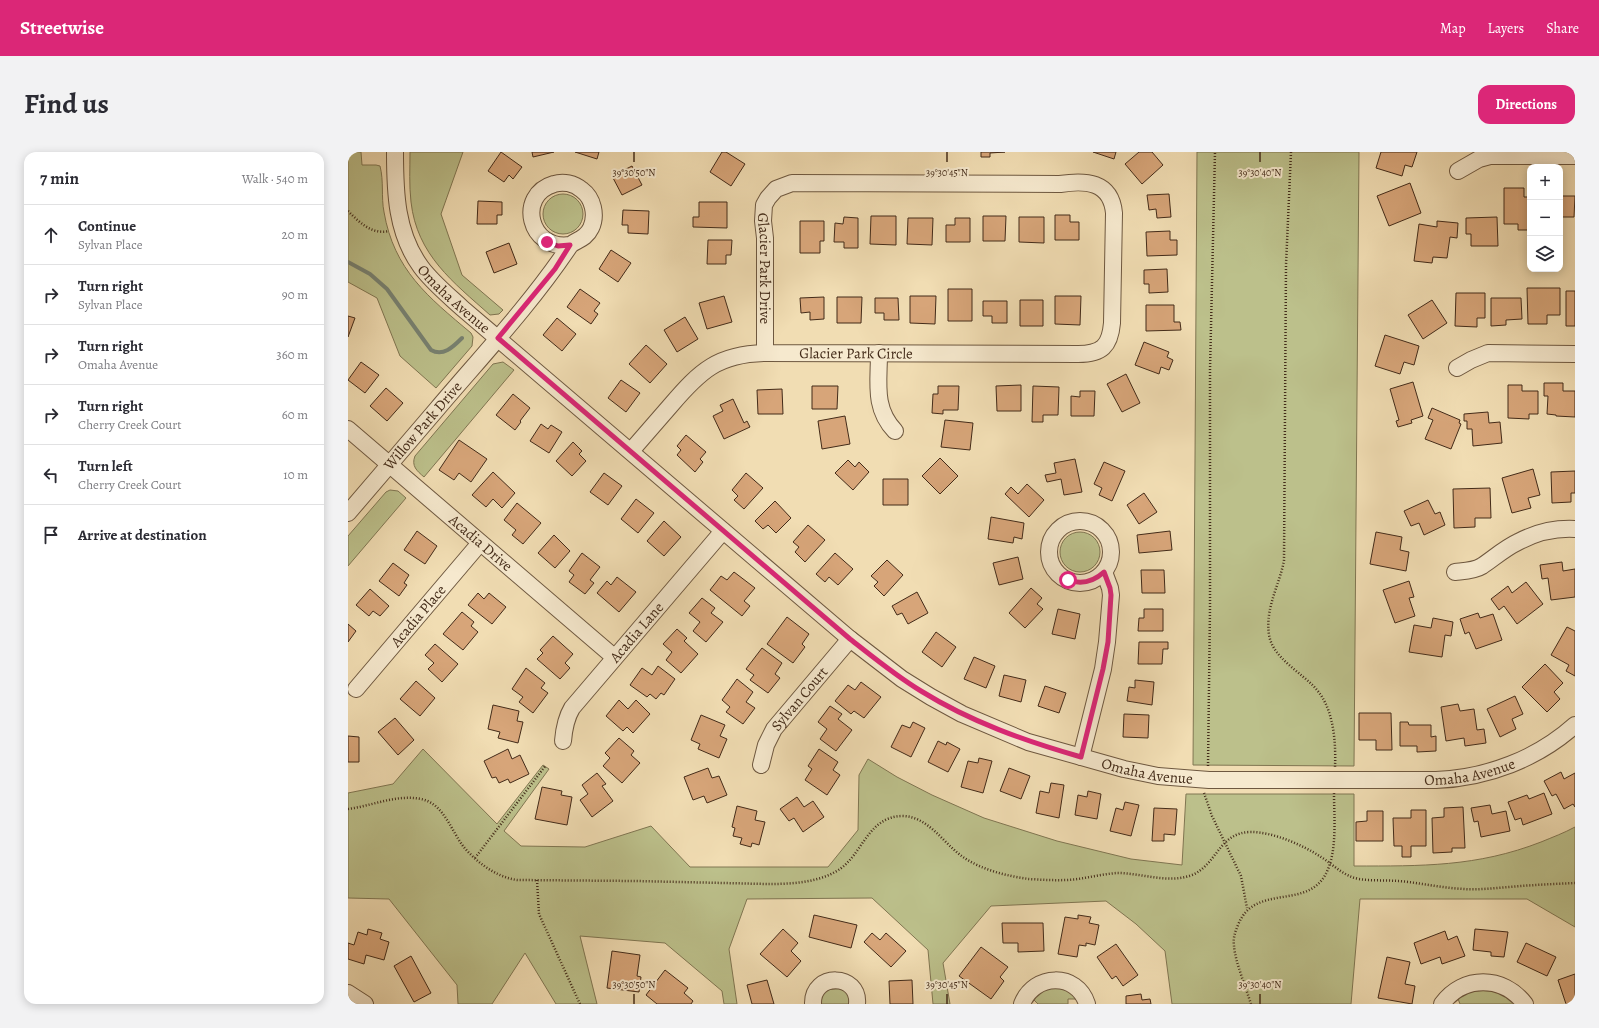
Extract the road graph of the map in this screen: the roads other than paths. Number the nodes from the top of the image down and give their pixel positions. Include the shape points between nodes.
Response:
1 (395, 152) edge
2 (1575, 156) edge
3 (1458, 171) dead end
4 (776, 189) joint
5 (570, 245) dead end
6 (498, 338) junction
7 (765, 353) junction
8 (879, 353) junction
9 (1575, 354) edge
10 (1457, 368) dead end
11 (348, 429) edge
12 (895, 431) dead end
13 (631, 451) junction
14 (389, 465) junction
15 (348, 513) edge
16 (1575, 528) edge
17 (723, 531) junction
18 (480, 543) junction
19 (1104, 572) dead end
20 (1455, 572) dead end
21 (850, 639) junction
22 (614, 658) junction
23 (356, 689) dead end
24 (1575, 725) edge
25 (563, 741) dead end
26 (1081, 757) junction
27 (761, 765) dead end
28 (348, 993) edge
29 (365, 1004) edge
30 (813, 1004) edge
31 (857, 1004) edge
32 (1022, 1004) edge
33 (1087, 1004) edge
34 (1442, 1004) edge
35 (1525, 1004) edge

1 - 6 street, Omaha Avenue via 397,206 403,230 415,258 439,286
2 - 3 street via 1490,156 1479,158
4 - 7 street, Glacier Park Drive via 768,198 763,212
4 - 8 street, Glacier Park Circle via 792,183 1060,184 1077,181 1091,182 1109,196 1113,207 1111,333 1110,341 1104,347 1086,354
5 - 6 street, Willow Park Drive via 555,269
6 - 13 street, Omaha Avenue
6 - 14 street, Willow Park Drive
7 - 8 street, Glacier Park Circle
7 - 13 street, Glacier Park Circle via 742,354 702,373 691,382
8 - 12 street via 879,404 884,418
9 - 10 street via 1488,353
11 - 14 street, Acadia Drive
13 - 17 street, Omaha Avenue
14 - 15 street, Willow Park Drive
14 - 18 street, Acadia Drive
16 - 20 street via 1555,530 1528,538 1502,551 1481,566
17 - 21 street, Omaha Avenue
17 - 22 street, Acadia Lane
18 - 22 street, Acadia Drive
18 - 23 street, Acadia Place
19 - 26 street via 1111,595 1108,642
21 - 26 street, Omaha Avenue via 902,679 952,708 1018,738
21 - 27 street, Sylvan Court via 774,729 766,745
22 - 25 street, Acadia Lane via 572,708 566,720
24 - 26 street, Omaha Avenue via 1553,743 1518,762 1494,771 1456,779 1206,786
28 - 29 street
30 - 31 street via 814,995 821,985 836,980 851,986 857,996
32 - 33 street via 1032,989 1055,980 1078,988
34 - 35 street via 1460,987 1484,982 1496,983 1507,988

